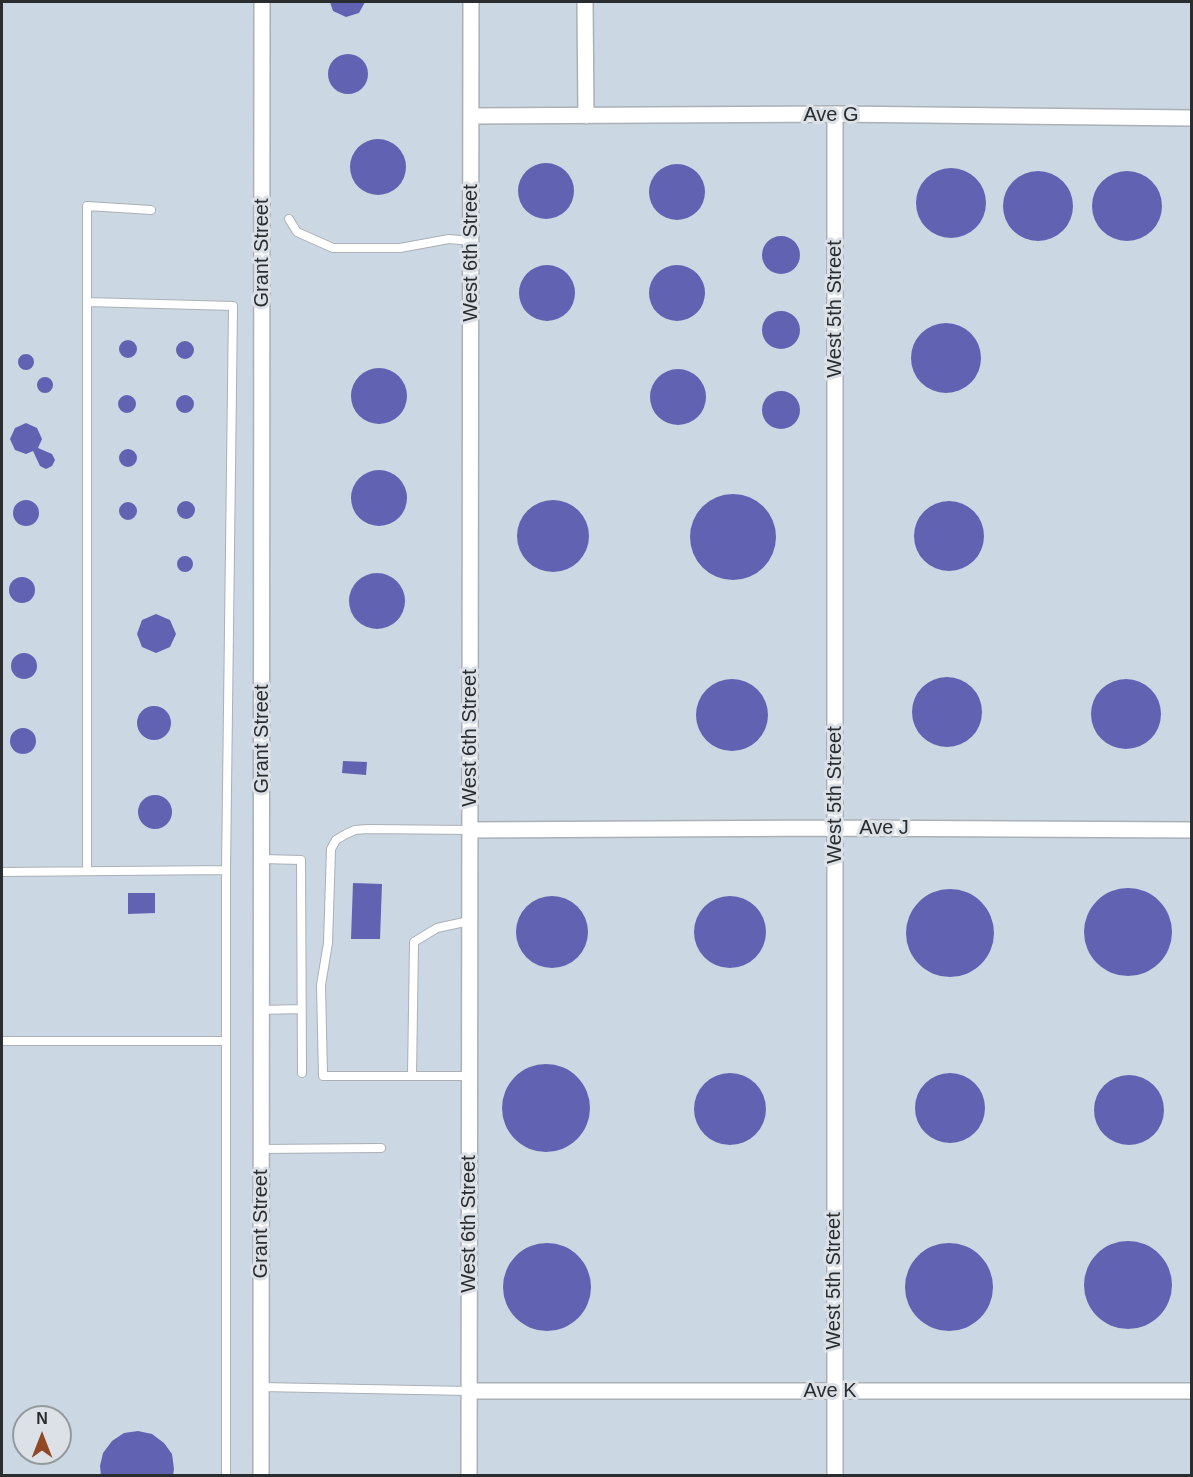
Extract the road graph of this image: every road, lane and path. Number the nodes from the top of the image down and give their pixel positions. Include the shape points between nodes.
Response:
1 (262, 2) edge
2 (471, 2) edge
3 (585, 2) edge
4 (835, 114) junction
5 (471, 116) junction
6 (586, 116) junction
7 (1191, 118) edge
8 (151, 210) dead end
9 (290, 219) dead end
10 (471, 241) junction
11 (87, 302) junction
12 (835, 828) junction
13 (470, 830) junction
14 (1191, 830) edge
15 (262, 859) junction
16 (226, 870) junction
17 (87, 871) junction
18 (2, 872) edge
19 (470, 921) junction
20 (301, 1009) junction
21 (262, 1010) junction
22 (2, 1041) edge
23 (226, 1041) junction
24 (302, 1073) dead end
25 (412, 1076) junction
26 (470, 1076) junction
27 (381, 1148) dead end
28 (261, 1149) junction
29 (261, 1387) junction
30 (470, 1391) junction
31 (834, 1391) junction
32 (1191, 1391) edge
33 (226, 1476) edge
34 (261, 1476) edge
35 (469, 1476) edge
36 (835, 1476) edge

1 - 15 street, Grant Street
2 - 5 street, West 6th Street
3 - 6 street
4 - 6 street, Ave G
4 - 7 street, Ave G
4 - 12 street, West 5th Street
5 - 6 street, Ave G
5 - 10 street, West 6th Street
8 - 11 lane via 87,206
9 - 10 lane via 297,232 333,248 400,248 449,239
10 - 13 street, West 6th Street
11 - 16 lane via 233,306
11 - 17 lane
12 - 13 street, Ave J
12 - 14 street, Ave J
12 - 31 street, West 5th Street
13 - 19 street, West 6th Street
13 - 25 lane via 355,830 336,840 331,849 328,943 321,985 324,1076
15 - 20 lane via 301,860
15 - 21 street, Grant Street
16 - 17 lane
16 - 23 lane
17 - 18 lane
19 - 25 lane via 437,928 414,942
19 - 26 street, West 6th Street
20 - 21 lane
20 - 24 lane
21 - 28 street, Grant Street
22 - 23 lane
23 - 33 lane
25 - 26 lane
26 - 30 street, West 6th Street
27 - 28 lane
28 - 29 street, Grant Street
29 - 30 lane
29 - 34 street, Grant Street
30 - 31 street, Ave K
30 - 35 street, West 6th Street
31 - 32 street, Ave K
31 - 36 street, West 5th Street

